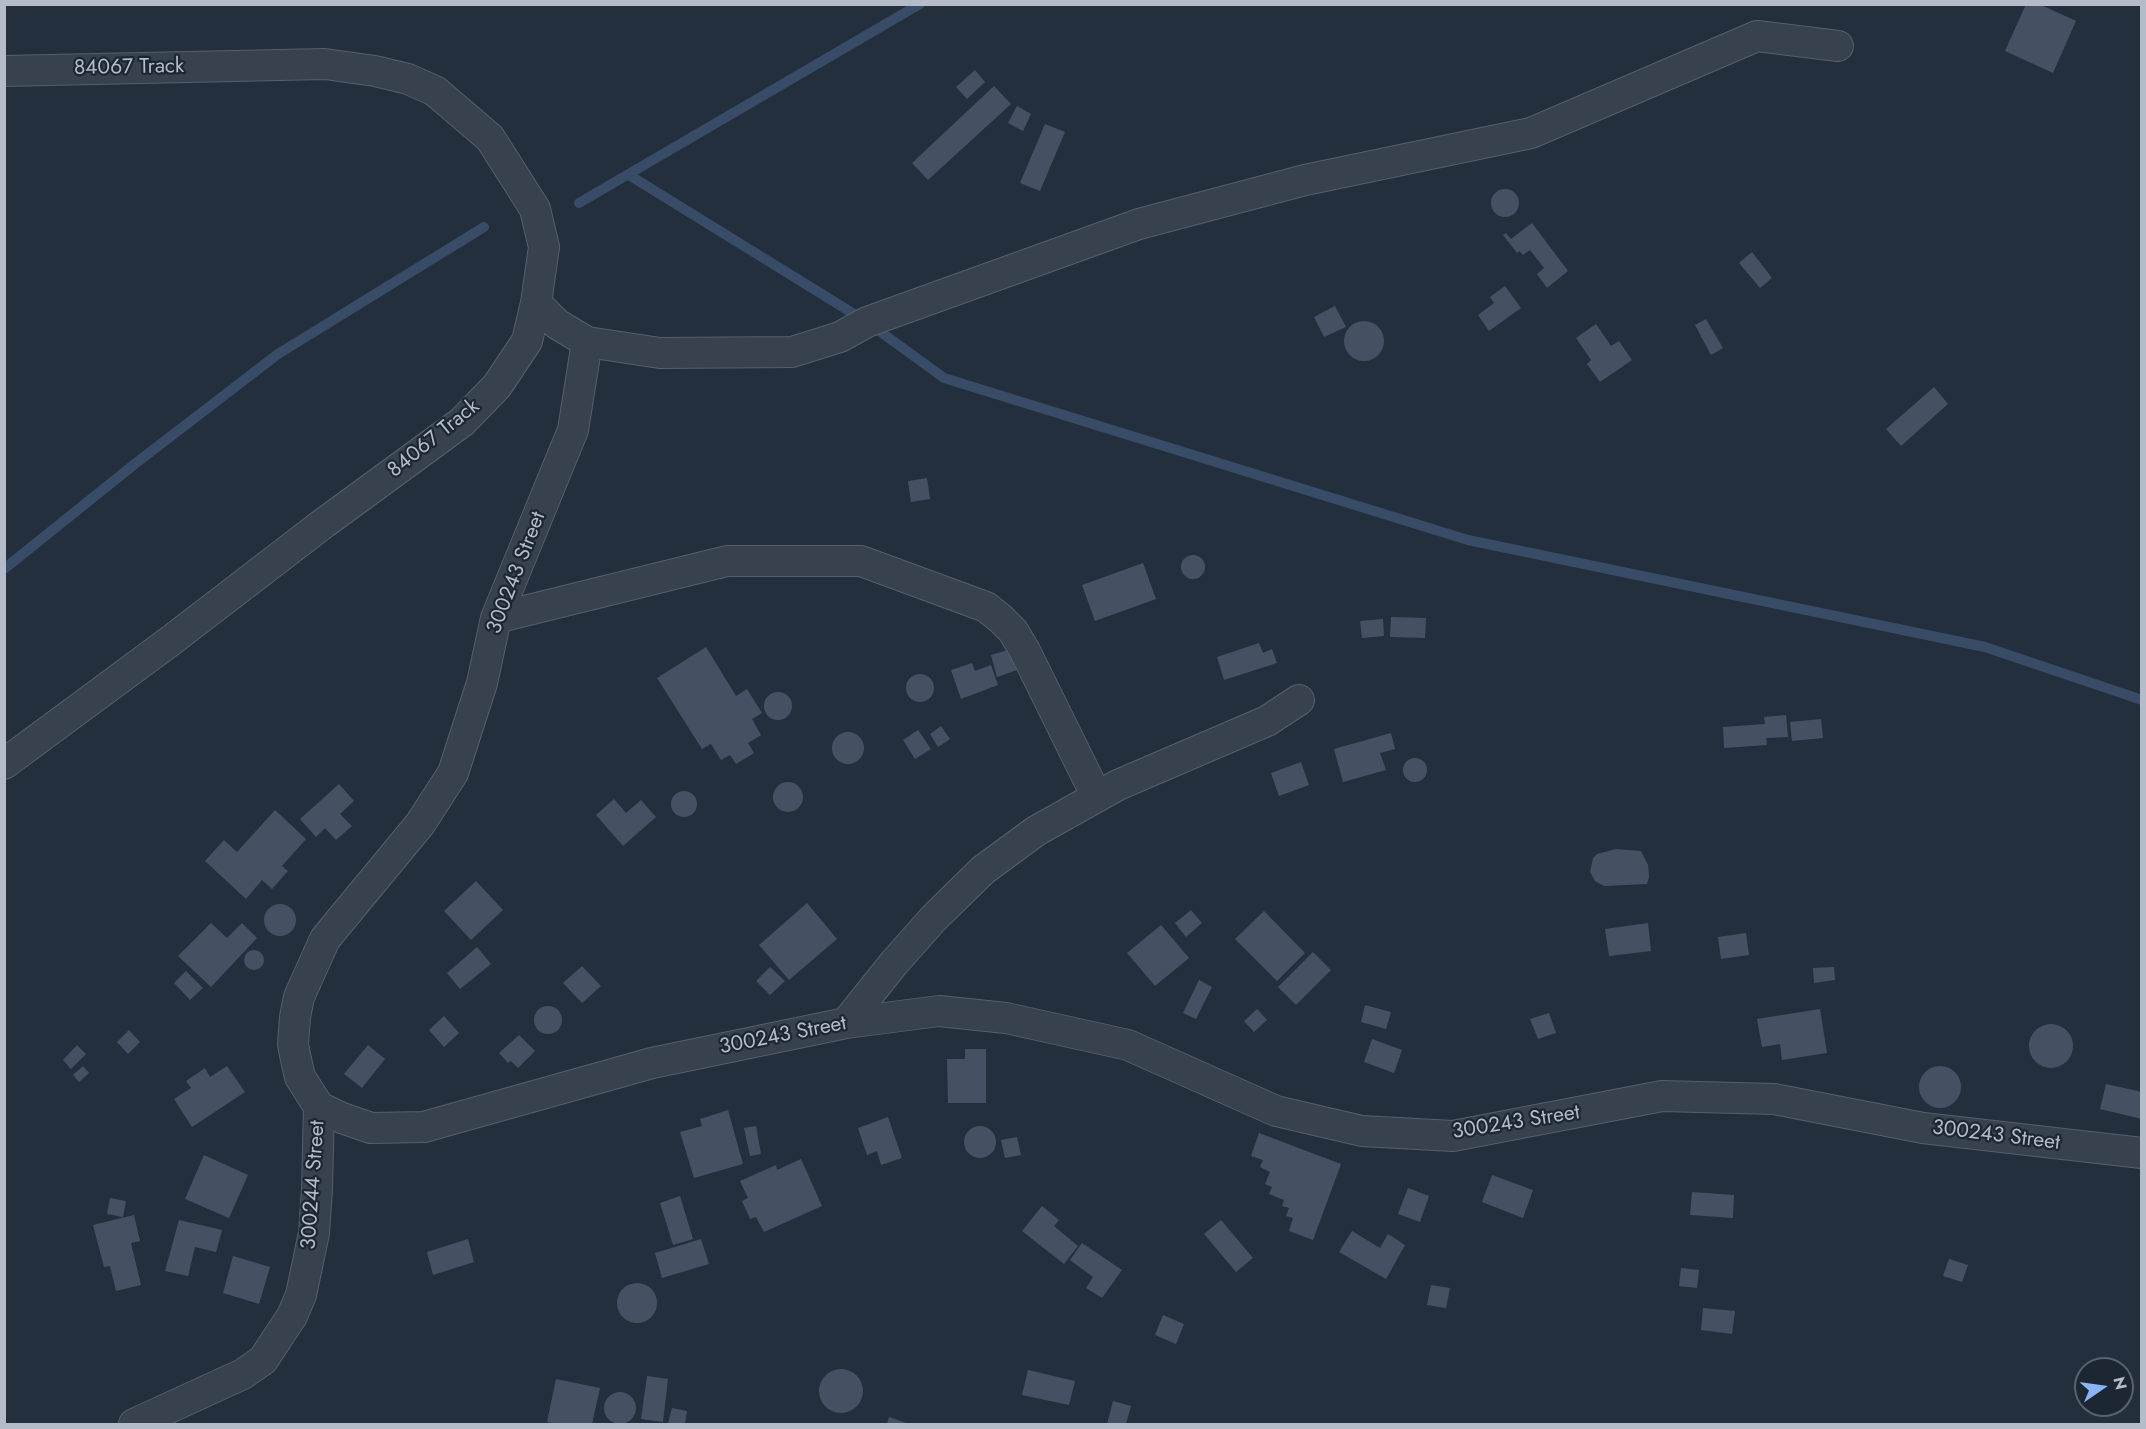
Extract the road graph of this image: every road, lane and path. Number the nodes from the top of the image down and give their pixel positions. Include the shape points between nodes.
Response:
1 (1838, 45) dead end
2 (4, 70) edge
3 (536, 303) junction
4 (587, 342) junction
5 (496, 618) junction
6 (1299, 700) dead end
7 (4, 764) edge
8 (1097, 797) junction
9 (846, 1023) junction
10 (319, 1107) junction
11 (2142, 1154) edge
12 (134, 1425) edge

1 - 4 street via 1757,36 1531,134 1305,180 1139,224 792,352 660,353
2 - 3 street, 84067 Track via 325,64 408,79 435,91 490,138 535,209 544,247
3 - 4 street via 556,324
3 - 7 street, 84067 Track via 527,341 497,386 462,422
4 - 5 street, 300243 Street via 573,430
5 - 8 street via 727,561 861,561 986,607 1001,619 1025,651
5 - 10 street, 300243 Street via 482,683 453,774 420,824 325,939 299,997 293,1044 300,1077
6 - 8 street via 1267,721
8 - 9 street via 1036,831 983,870 894,963
9 - 10 street, 300243 Street via 652,1063 424,1127 371,1128
9 - 11 street, 300243 Street via 939,1011 1005,1018 1128,1044 1276,1111 1362,1131 1453,1136 1662,1096 1774,1099 1923,1128
10 - 12 street, 300244 Street via 314,1233 300,1295 291,1316 263,1360 243,1374

